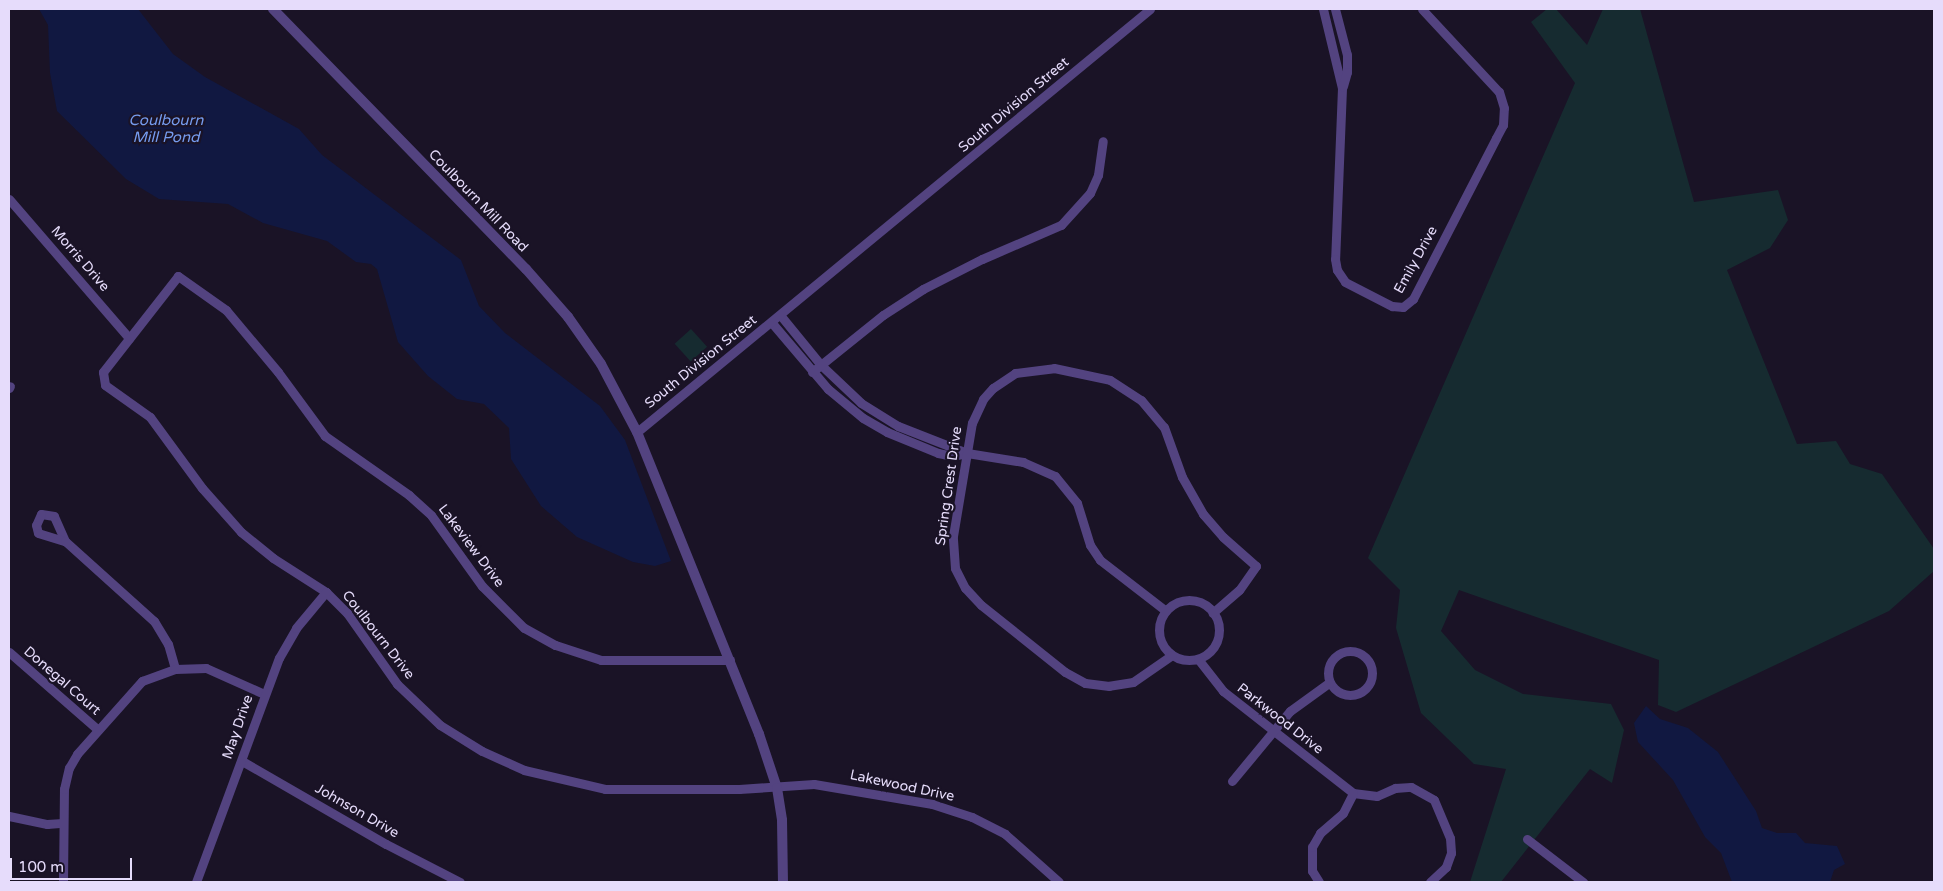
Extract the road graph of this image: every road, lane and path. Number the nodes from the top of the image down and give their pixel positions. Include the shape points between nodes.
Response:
1 (273, 9) edge
2 (1150, 9) edge
3 (1323, 9) edge
4 (1335, 9) edge
5 (1422, 9) edge
6 (1342, 88) junction
7 (1104, 141) dead end
8 (9, 199) edge
9 (178, 276) joint
10 (781, 316) junction
11 (772, 323) junction
12 (129, 338) junction
13 (821, 365) junction
14 (812, 372) junction
15 (637, 432) junction
16 (967, 453) junction
17 (65, 541) dead end
18 (326, 592) junction
19 (1166, 611) junction
20 (1214, 613) junction
21 (9, 652) edge
22 (1172, 655) junction
23 (1198, 659) junction
24 (730, 660) junction
25 (175, 669) junction
26 (1330, 682) junction
27 (264, 694) junction
28 (98, 730) junction
29 (1272, 730) junction
30 (242, 761) junction
31 (1232, 781) dead end
32 (777, 788) junction
33 (1353, 793) junction
34 (9, 815) edge
35 (63, 823) junction
36 (1527, 839) dead end
37 (63, 882) edge
38 (196, 882) edge
39 (460, 882) edge
40 (783, 882) edge
41 (1059, 882) edge
42 (1319, 882) edge
43 (1430, 882) edge
44 (1583, 882) edge

1 - 15 street, Coulbourn Mill Road via 514,257 568,317 601,364
2 - 10 street, South Division Street
3 - 6 street, Emily Drive
4 - 6 street, Emily Drive via 1347,55 1347,72
5 - 6 street, Emily Drive via 1499,92 1504,108 1496,138 1413,299 1403,307 1392,306 1345,282 1337,270
7 - 13 street via 1098,176 1090,194 1061,225 923,289
8 - 12 street, Morris Drive
9 - 12 street, Coulbourn Drive
9 - 24 street, Lakeview Drive via 226,310 278,372 325,436 431,514 482,586 524,628 555,645 601,660
10 - 11 street, South Division Street
10 - 13 street
11 - 14 street
11 - 15 street, South Division Street
12 - 18 street, Coulbourn Drive via 103,372 104,385 150,418 166,435 202,488 241,532 272,558
13 - 14 street
13 - 16 street via 851,394 883,418
14 - 16 street via 852,410 887,432 938,453 952,456
15 - 24 street
16 - 19 street via 1023,462 1055,476 1076,503 1090,545 1100,560
16 - 20 street, Spring Crest Drive via 972,423 983,399 1015,373 1048,368 1110,380 1141,400 1157,417 1170,439 1182,477 1203,514 1256,566 1239,590
16 - 22 street, Spring Crest Drive via 953,536 953,558 960,580 981,605 1065,672 1085,683 1109,686 1134,682
17 - 25 street via 154,622 168,644
18 - 27 street, May Drive via 296,628 278,658
18 - 32 street, Coulbourn Drive via 347,613 397,684 440,725 507,764 561,781 605,789
19 - 20 street via 1173,605 1191,600
19 - 22 street via 1161,619 1160,639
20 - 23 street via 1218,623 1217,640 1206,655
21 - 28 street, Donegal Court
22 - 23 street via 1180,659
23 - 29 street, Parkwood Drive via 1213,682
24 - 32 street
25 - 27 street via 206,668
25 - 28 street via 142,681
26 - 26 street via 1328,668 1342,652 1363,654 1372,666 1368,687 1355,695 1340,693
26 - 29 street via 1298,704
27 - 30 street, May Drive
28 - 35 street via 69,768 64,789
29 - 31 street
29 - 33 street, Parkwood Drive
30 - 38 street, May Drive
30 - 39 street, Johnson Drive via 386,844
32 - 40 street via 782,820
32 - 41 street, Lakewood Drive via 833,785 954,811 1005,834
33 - 42 street via 1343,814 1320,833 1312,848 1312,871
33 - 43 street via 1377,796 1395,788 1411,787 1434,800 1450,838 1451,853 1442,873
34 - 35 street via 47,824
35 - 37 street
36 - 44 street

